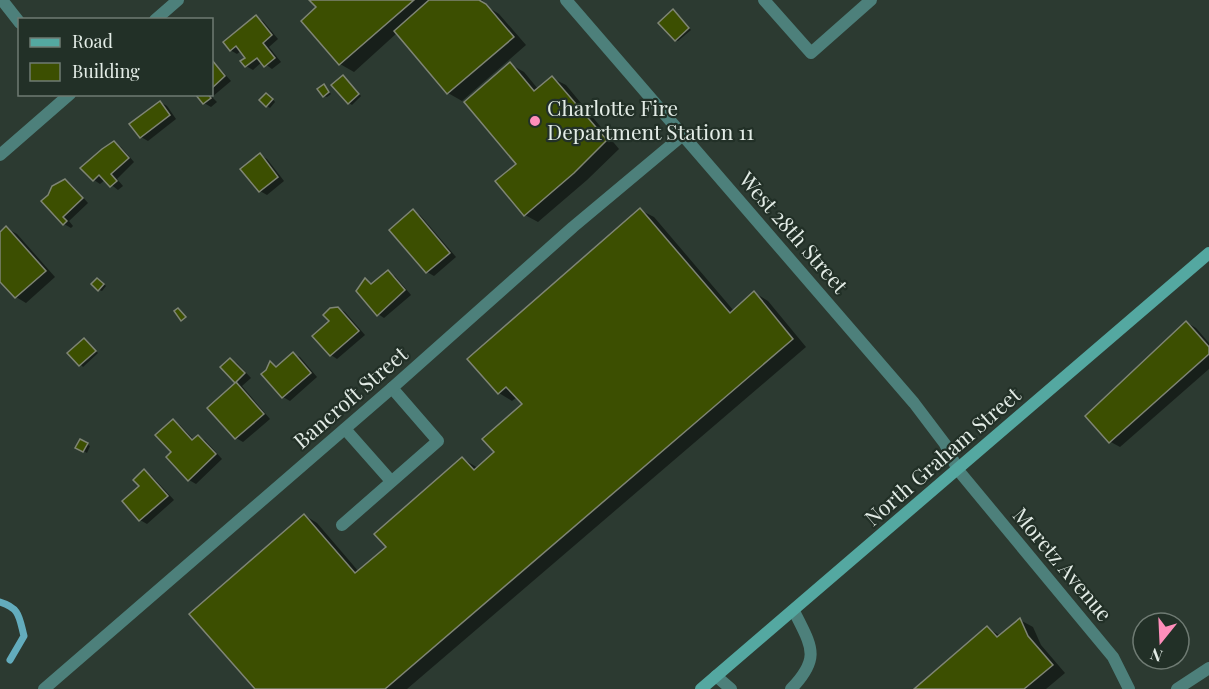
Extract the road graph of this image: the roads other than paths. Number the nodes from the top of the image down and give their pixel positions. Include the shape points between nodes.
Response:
1 (2, 0) edge
2 (178, 0) edge
3 (566, 0) edge
4 (764, 0) edge
5 (871, 0) edge
6 (157, 18) edge
7 (18, 20) edge
8 (68, 96) edge
9 (683, 135) junction
10 (0, 154) edge
11 (1209, 253) edge
12 (392, 388) junction
13 (345, 429) junction
14 (958, 470) junction
15 (391, 481) junction
16 (342, 525) dead end
17 (794, 611) junction
18 (1209, 668) edge
19 (716, 676) junction
20 (44, 689) edge
21 (701, 689) edge
22 (731, 689) edge
23 (791, 689) edge
24 (1129, 689) edge
25 (1179, 689) edge

1 - 7 street
2 - 6 street
3 - 9 street, West 28th Street
4 - 5 street via 811,53
8 - 10 street
9 - 12 street, Bancroft Street
9 - 14 street, West 28th Street via 914,403 945,444
11 - 14 main road, North Graham Street
12 - 13 street, Bancroft Street
12 - 15 street via 438,441
13 - 15 street
13 - 20 street, Bancroft Street
14 - 17 main road, North Graham Street
14 - 24 street, Moretz Avenue via 1113,657
15 - 16 street
17 - 19 main road, North Graham Street
17 - 23 street via 811,647 810,665
18 - 25 street
19 - 21 main road, North Graham Street
19 - 22 street

